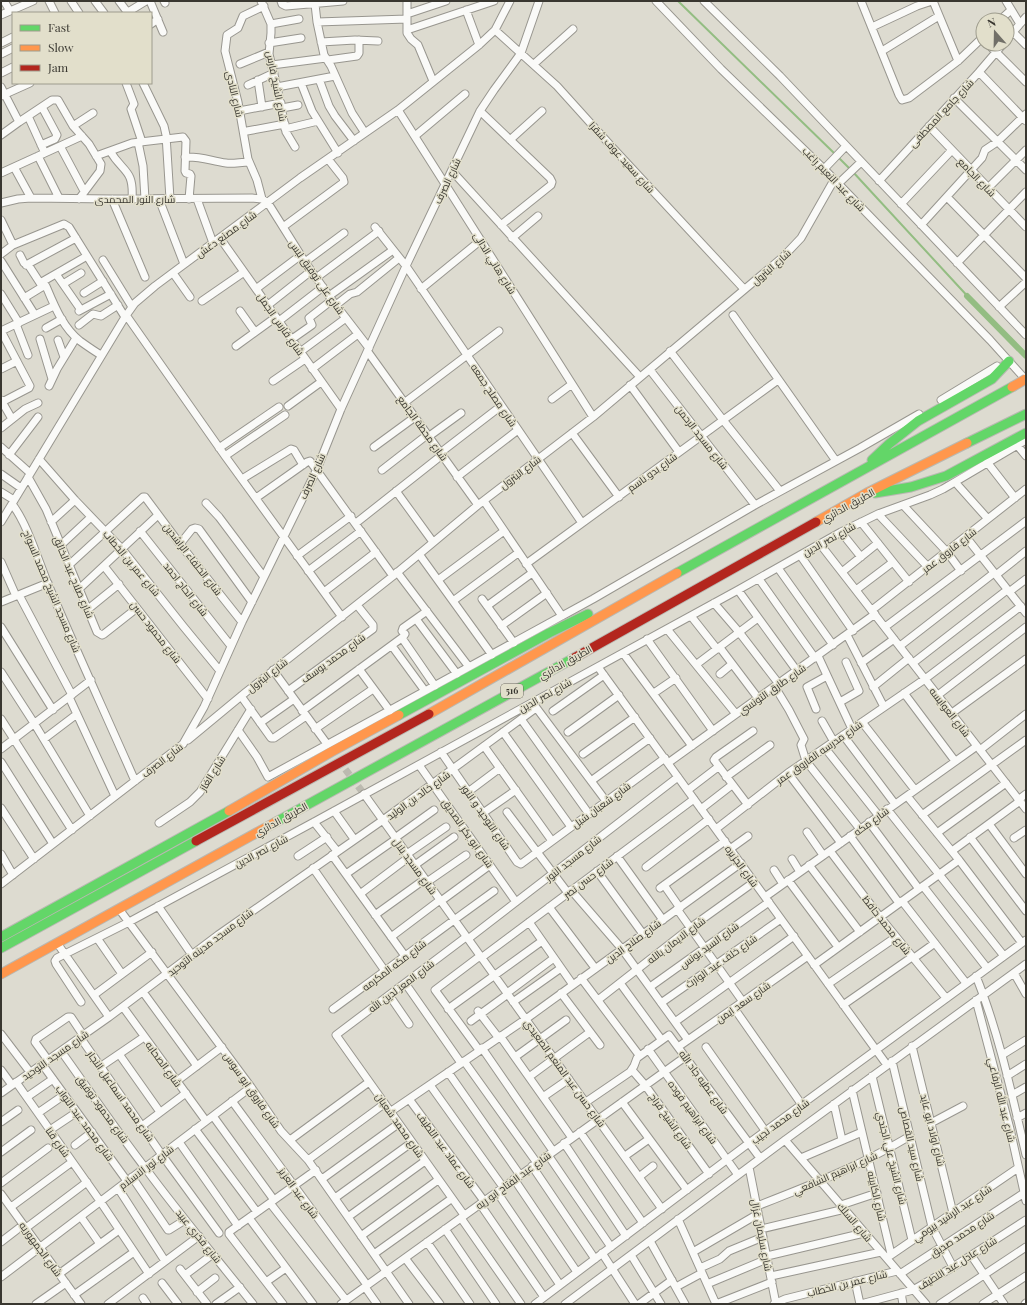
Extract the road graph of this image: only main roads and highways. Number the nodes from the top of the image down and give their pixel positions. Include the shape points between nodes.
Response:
1 (1008, 360) road end
2 (1026, 380) edge
3 (1026, 414) edge
4 (1026, 433) edge
5 (863, 471) junction
6 (867, 493) junction
7 (682, 570) junction
8 (1, 937) edge
9 (1, 948) edge
10 (1, 974) edge

1 - 5 highway via 992,379 903,432
2 - 5 highway, 516, bridge
3 - 6 highway, الطريق الدائري / 516
4 - 6 highway via 946,476 907,488
5 - 7 highway, 516
6 - 10 highway, الطريق الدائري / 516
7 - 8 highway, 516 via 549,633
7 - 9 highway, 516 via 448,703

